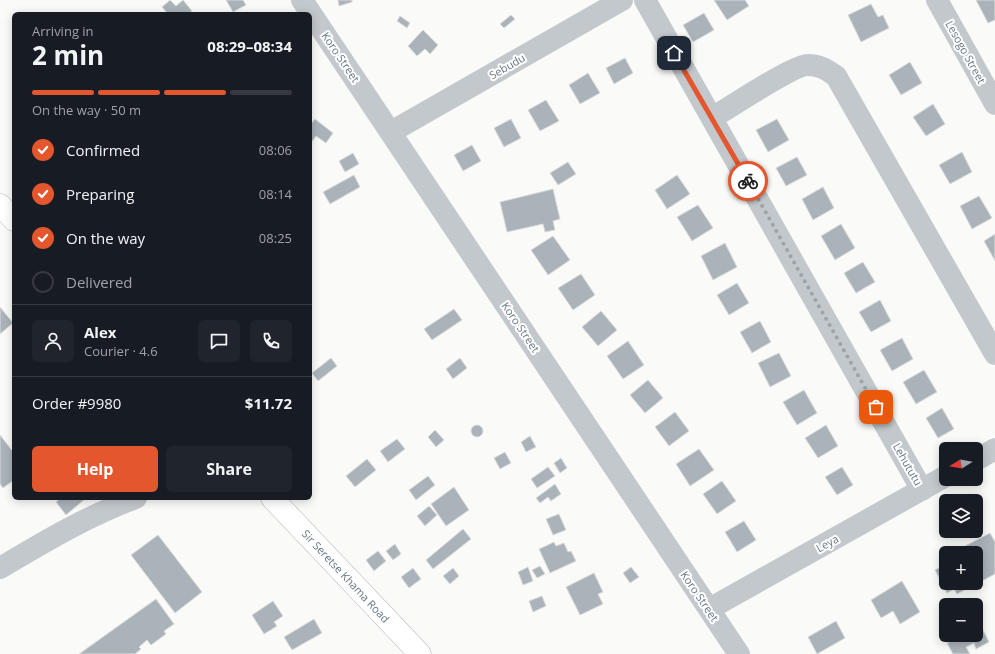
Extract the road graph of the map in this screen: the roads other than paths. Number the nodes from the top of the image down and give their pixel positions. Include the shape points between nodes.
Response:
1 (302, 0) edge
2 (622, 0) edge
3 (645, 0) edge
4 (937, 0) edge
5 (310, 12) edge
6 (312, 15) edge
7 (995, 104) edge
8 (712, 118) junction
9 (391, 132) junction
10 (0, 205) edge
11 (12, 218) edge
12 (995, 354) edge
13 (995, 449) edge
14 (983, 456) edge
15 (939, 480) edge
16 (922, 490) junction
17 (131, 500) edge
18 (274, 500) edge
19 (0, 568) edge
20 (709, 609) junction
21 (420, 654) edge
22 (739, 654) edge

1 - 5 street, Koro Street
2 - 9 street, Sebudu
3 - 8 street, Lehututu
4 - 7 street, Lesogo Street
6 - 9 street, Koro Street
8 - 12 street via 790,72 807,65 822,66 836,76
8 - 16 street, Lehututu
9 - 20 street, Koro Street
10 - 11 main road
13 - 14 street
15 - 16 street, Leya
16 - 20 street, Leya
17 - 19 street via 73,525
18 - 21 main road, Sir Seretse Khama Road
20 - 22 street, Koro Street

